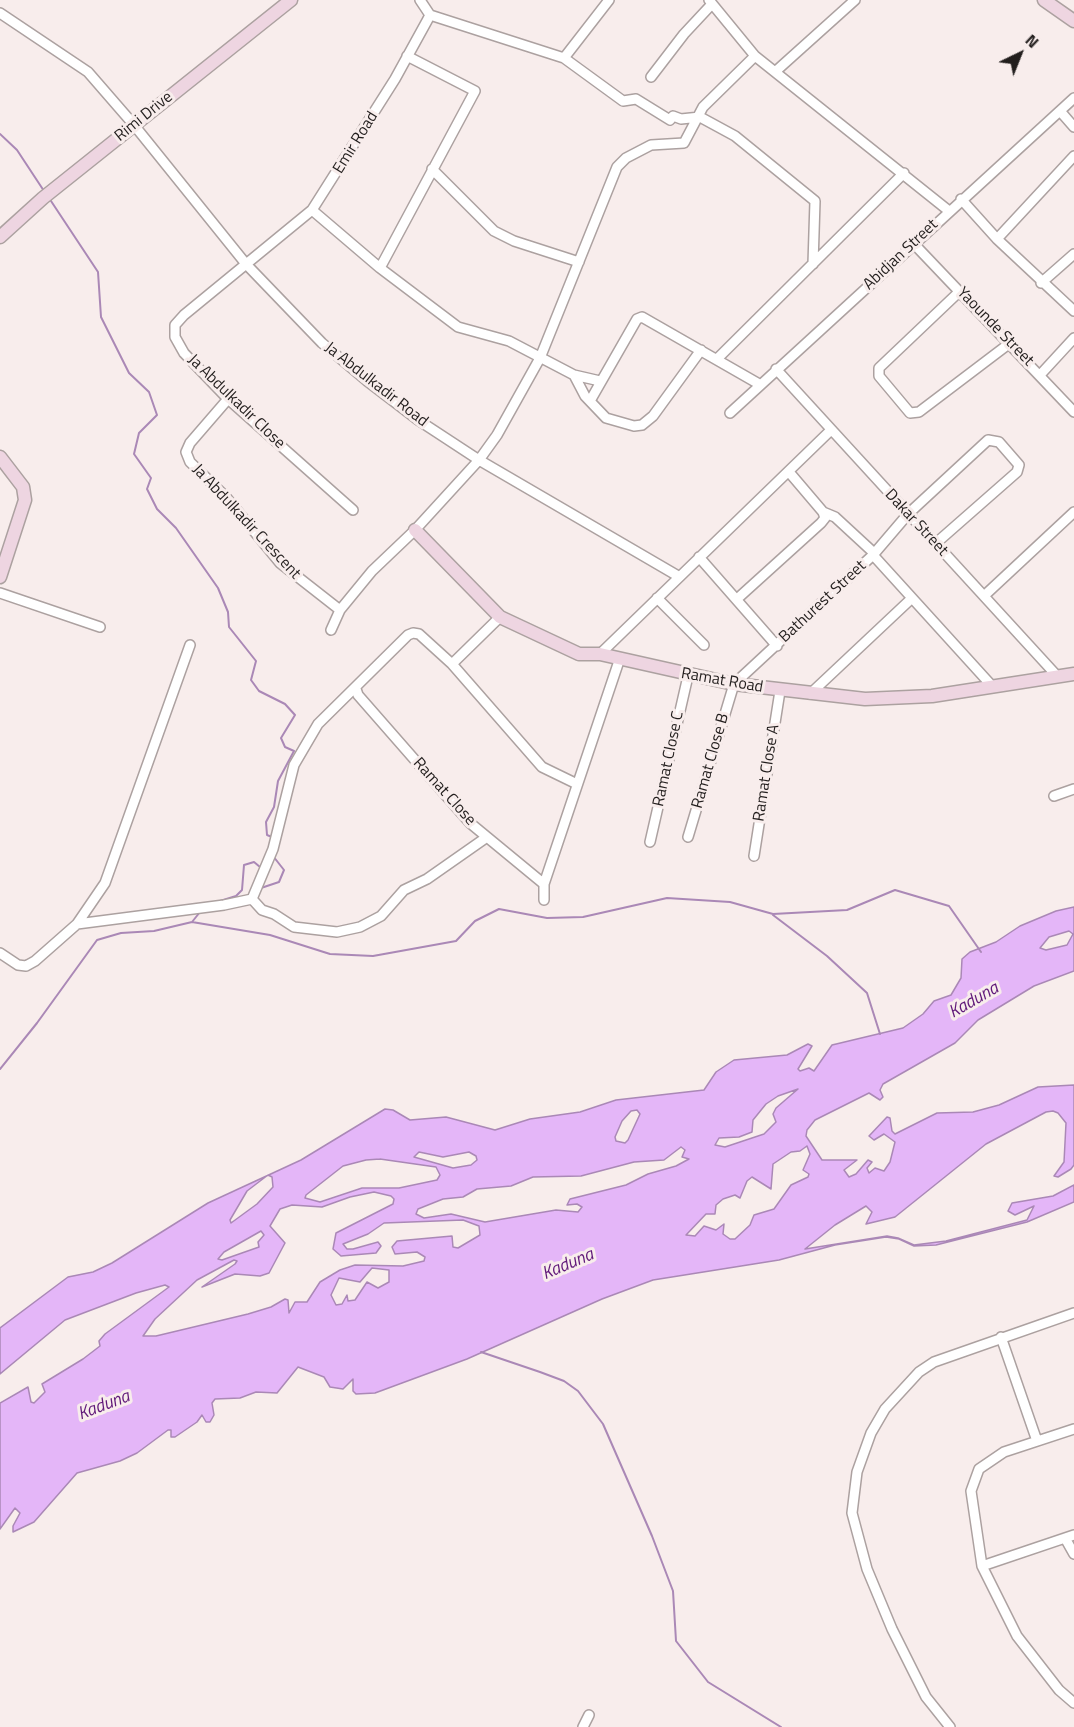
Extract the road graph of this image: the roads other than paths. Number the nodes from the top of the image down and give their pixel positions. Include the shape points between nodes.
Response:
1 (291, 0) edge
2 (420, 0) edge
3 (609, 0) edge
4 (855, 0) edge
5 (1044, 0) edge
6 (711, 2) edge
7 (0, 13) edge
8 (430, 15) junction
9 (1074, 21) edge
10 (407, 56) junction
11 (755, 56) junction
12 (564, 58) junction
13 (776, 71) junction
14 (651, 77) dead end
15 (1074, 98) edge
16 (1060, 111) junction
17 (695, 118) junction
18 (134, 125) junction
19 (1074, 127) edge
20 (1074, 156) edge
21 (432, 170) junction
22 (904, 173) junction
23 (961, 199) junction
24 (312, 210) junction
25 (949, 211) junction
26 (0, 237) edge
27 (997, 239) junction
28 (914, 244) junction
29 (1074, 254) edge
30 (579, 262) junction
31 (246, 264) junction
32 (813, 264) junction
33 (380, 268) junction
34 (1041, 283) junction
35 (960, 291) junction
36 (1074, 311) edge
37 (1074, 338) edge
38 (1010, 343) junction
39 (701, 350) junction
40 (540, 358) junction
41 (718, 358) junction
42 (776, 369) junction
43 (574, 375) junction
44 (1040, 375) junction
45 (600, 381) junction
46 (759, 384) junction
47 (228, 399) junction
48 (590, 401) junction
49 (1074, 412) edge
50 (730, 413) dead end
51 (831, 430) junction
52 (0, 457) edge
53 (479, 460) junction
54 (789, 472) junction
55 (354, 510) dead end
56 (823, 512) junction
57 (1074, 512) edge
58 (908, 514) junction
59 (415, 530) junction
60 (935, 544) junction
61 (873, 554) junction
62 (699, 557) junction
63 (678, 576) junction
64 (0, 577) edge
65 (0, 593) edge
66 (985, 595) junction
67 (657, 598) junction
68 (737, 599) junction
69 (911, 599) junction
70 (340, 610) junction
71 (500, 617) junction
72 (100, 627) dead end
73 (331, 630) dead end
74 (190, 645) dead end
75 (704, 645) dead end
76 (777, 646) junction
77 (600, 654) junction
78 (620, 658) junction
79 (452, 664) junction
80 (1074, 674) edge
81 (688, 676) junction
82 (1058, 677) junction
83 (734, 684) junction
84 (992, 686) junction
85 (356, 688) junction
86 (780, 691) junction
87 (810, 695) junction
88 (577, 784) junction
89 (1074, 789) edge
90 (1054, 796) dead end
91 (487, 837) junction
92 (688, 837) dead end
93 (650, 842) dead end
94 (754, 856) dead end
95 (544, 884) junction
96 (252, 899) junction
97 (544, 900) dead end
98 (77, 924) junction
99 (0, 953) edge
100 (1074, 1313) edge
101 (1001, 1337) junction
102 (1074, 1429) edge
103 (1037, 1441) junction
104 (1070, 1537) edge
105 (1074, 1554) edge
106 (982, 1566) junction
107 (1074, 1703) edge
108 (589, 1715) dead end
109 (583, 1727) edge
110 (950, 1727) edge

1 - 18 street, Rimi Drive
2 - 8 street
3 - 12 street
4 - 13 street
5 - 9 street
6 - 11 street
6 - 14 street
7 - 18 street, Ja Abdulkadir Road via 88,72
8 - 10 street, Emir Road
8 - 12 street
10 - 21 street via 475,91
10 - 24 street, Emir Road
11 - 13 street
11 - 17 street via 711,97
12 - 17 street via 623,101 636,99 670,120 673,116
13 - 22 street
15 - 16 street, Abidjan Street
16 - 19 street
16 - 23 street, Abidjan Street
17 - 30 street via 684,142 651,145 617,167
17 - 32 street via 735,136 815,201
18 - 26 street, Rimi Drive
18 - 31 street, Ja Abdulkadir Road
20 - 27 street
21 - 30 street via 494,231 514,242
21 - 33 street
22 - 25 street
22 - 32 street
23 - 25 street, Abidjan Street
23 - 27 street
24 - 31 street, Emir Road
24 - 33 street
25 - 28 street, Abidjan Street
27 - 34 street
28 - 35 street, Yaounde Street
28 - 42 street, Abidjan Street
29 - 34 street
30 - 40 street
31 - 47 street, Ja Abdulkadir Close via 175,325 175,337 184,352
31 - 53 street, Ja Abdulkadir Road via 322,343 367,381
32 - 41 street
33 - 40 street via 458,327 508,341
34 - 36 street
35 - 38 street, Yaounde Street
35 - 38 street via 879,368 879,376 913,414
37 - 44 street
38 - 44 street, Yaounde Street
39 - 41 street
39 - 45 street via 642,317 637,318
39 - 48 street via 653,416 642,425 606,418
40 - 43 street
40 - 53 street
41 - 46 street
42 - 46 street, Abidjan Street
42 - 51 street, Dakar Street
43 - 45 street
43 - 48 street
44 - 49 street, Yaounde Street
45 - 48 street
46 - 50 street, Abidjan Street
47 - 55 street, Ja Abdulkadir Close
47 - 70 street, Ja Abdulkadir Crescent via 190,443 186,452 190,462 226,497 280,563
51 - 54 street
51 - 58 street, Dakar Street
52 - 64 street via 23,487 25,500
53 - 59 street
53 - 63 street, Ja Abdulkadir Road
54 - 56 street
54 - 62 street
56 - 61 street via 835,517
56 - 68 street via 825,518 821,523
57 - 66 street
58 - 60 street, Dakar Street
58 - 60 street, Bathurest Street via 988,440 999,442 1019,465 1017,472
58 - 61 street, Bathurest Street
59 - 70 street via 372,571
59 - 71 street, Ramat Road
60 - 66 street, Dakar Street
61 - 69 street
61 - 76 street, Bathurest Street
62 - 63 street
62 - 68 street
63 - 67 street
65 - 72 street
66 - 82 street, Dakar Street
67 - 75 street
67 - 77 street
68 - 76 street
69 - 84 street
69 - 87 street
70 - 73 street
71 - 77 street, Ramat Road via 579,654
71 - 79 street
74 - 98 street via 105,883
76 - 83 street, Bathurest Street
77 - 78 street, Ramat Road
78 - 81 street, Ramat Road
78 - 88 street
79 - 85 street via 413,633
79 - 88 street via 542,767
80 - 82 street, Ramat Road
81 - 83 street, Ramat Road
81 - 93 street, Ramat Close C
82 - 84 street, Ramat Road
83 - 86 street, Ramat Road
83 - 92 street, Ramat Close B
84 - 87 street, Ramat Road via 907,698
85 - 91 street, Ramat Close via 470,823
85 - 96 street via 318,724 294,765 273,849
86 - 87 street, Ramat Road
86 - 94 street, Ramat Close A
88 - 95 street
89 - 90 street
91 - 95 street, Ramat Close
91 - 96 street via 427,879 404,890 381,916 360,927 337,932 294,927 262,910
95 - 97 street
96 - 98 street
98 - 99 street via 26,966
100 - 101 street
101 - 103 street
101 - 110 street via 934,1362 919,1372 885,1408 857,1472 852,1513 867,1569 926,1697
102 - 103 street
103 - 106 street via 1004,1452 979,1469 970,1491
104 - 105 street
104 - 106 street
106 - 107 street via 1017,1636 1059,1690
108 - 109 street

